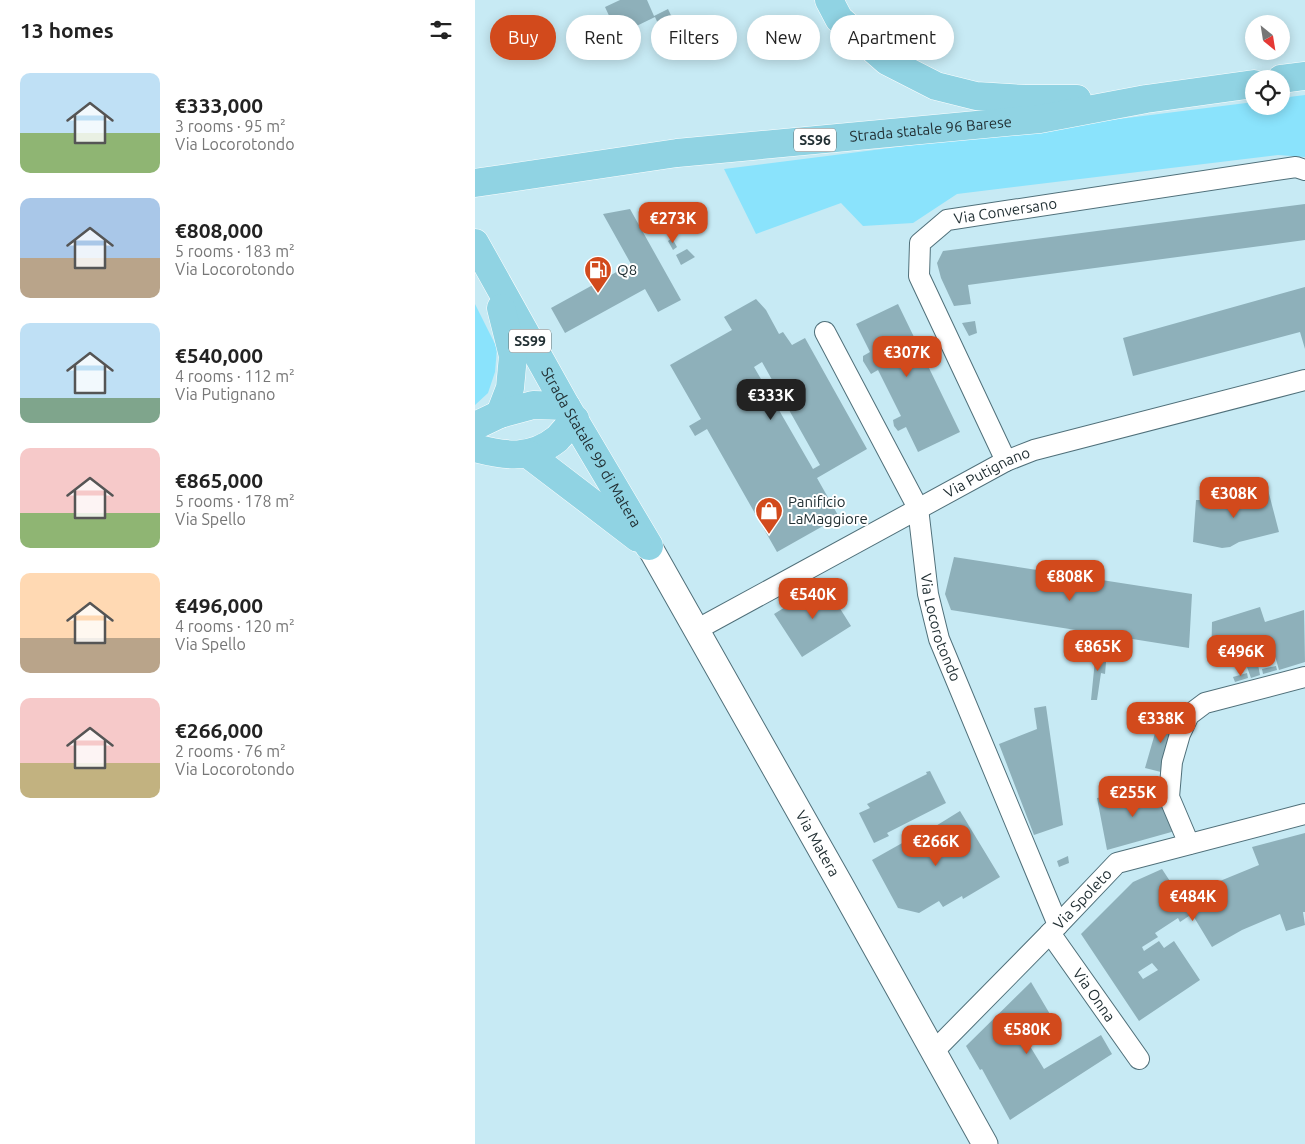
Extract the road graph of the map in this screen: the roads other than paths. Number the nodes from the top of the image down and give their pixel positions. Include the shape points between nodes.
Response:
1 (829, 0) edge
2 (1305, 76) edge
3 (1290, 78) edge
4 (1245, 85) edge
5 (1146, 99) junction
6 (1305, 170) edge
7 (480, 183) edge
8 (475, 243) edge
9 (493, 275) junction
10 (825, 332) dead end
11 (1305, 380) edge
12 (571, 413) junction
13 (500, 414) junction
14 (475, 426) edge
15 (475, 448) edge
16 (528, 454) junction
17 (1006, 461) junction
18 (918, 508) junction
19 (649, 546) junction
20 (696, 630) junction
21 (1305, 678) edge
22 (1305, 814) edge
23 (1189, 844) junction
24 (1054, 929) junction
25 (933, 1052) junction
26 (1139, 1059) dead end
27 (985, 1144) edge

1 - 5 main road via 839,19 887,61 935,86 976,96 1025,100
2 - 3 main road
4 - 5 main road, SS96
5 - 7 main road, Strada statale 96 Barese / SS96 via 1039,119 677,154
6 - 17 street, Via Conversano via 1296,167 947,220 921,243 919,276
8 - 9 main road, Strada Statale 99 di Matera / SS99
9 - 12 main road, Strada Statale 99 di Matera / SS99
9 - 13 main road via 513,356 510,388
10 - 18 street, Via Locorotondo
11 - 17 street, Via Putignano via 1034,450
12 - 13 main road via 533,405
12 - 16 main road via 556,439
12 - 19 main road, Strada Statale 99 di Matera / SS99
13 - 14 main road
15 - 16 main road via 497,454
16 - 19 main road
17 - 18 street, Via Putignano
18 - 20 street, Via Putignano
18 - 24 street, Via Locorotondo via 928,594 939,639
19 - 20 street, Via Matera
20 - 25 street, Via Matera
21 - 23 street via 1205,703 1189,715 1172,762 1169,797
22 - 23 street, Via Spoleto
23 - 24 street, Via Spoleto via 1117,863
24 - 25 street, Via Spoleto
24 - 26 street, Via Onna
25 - 27 street, Via Matera

